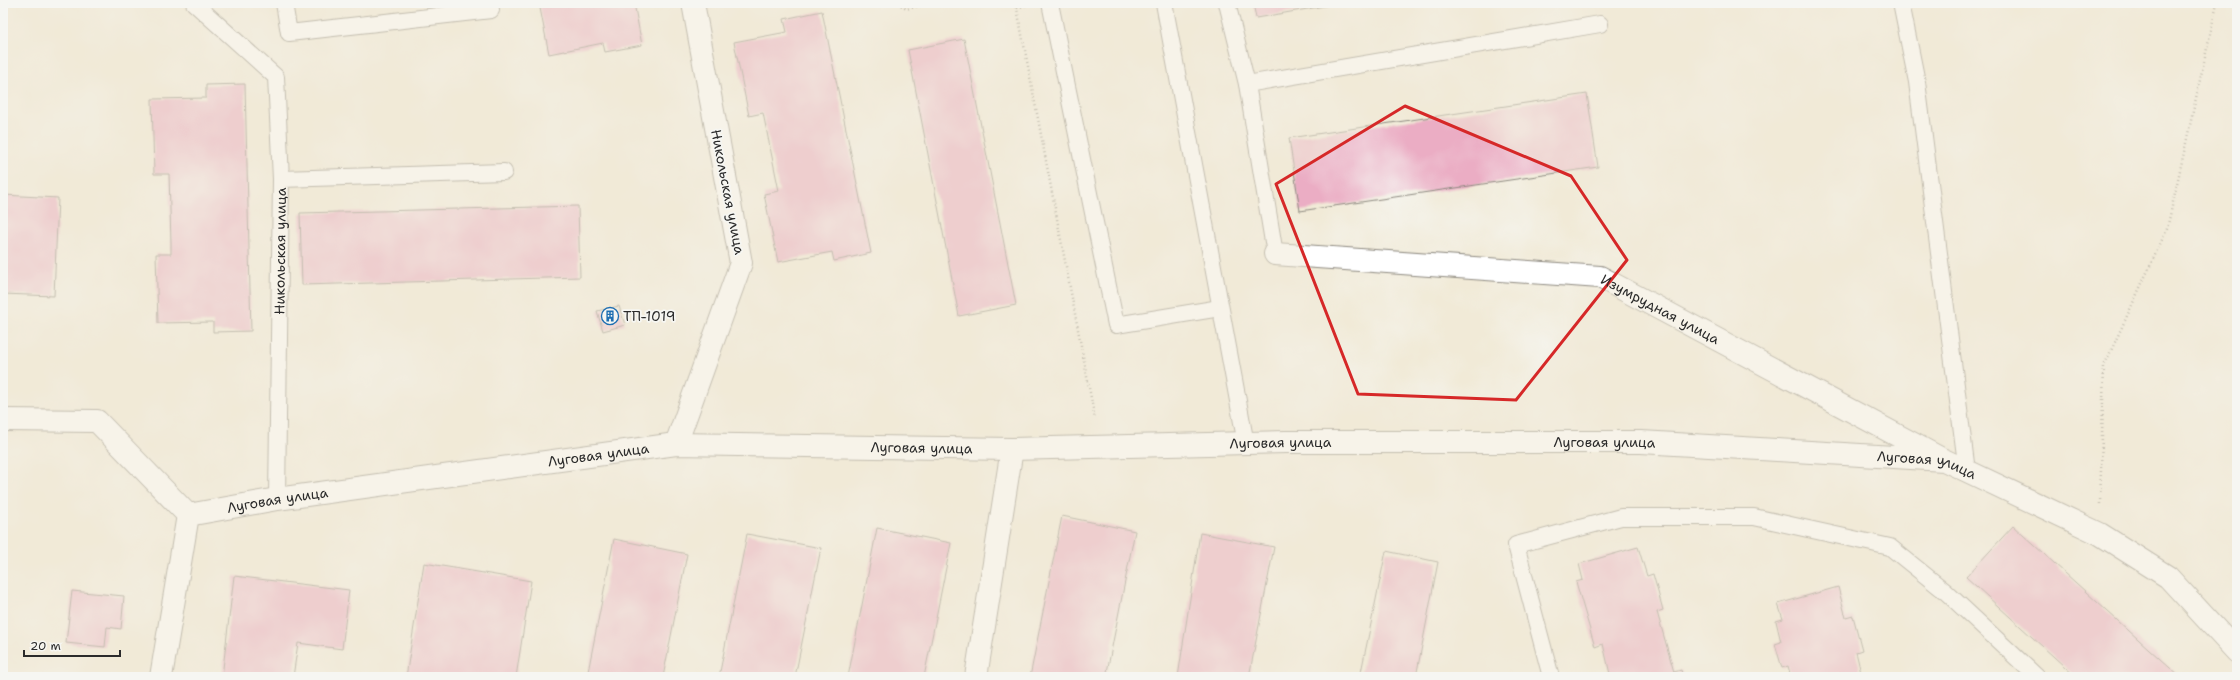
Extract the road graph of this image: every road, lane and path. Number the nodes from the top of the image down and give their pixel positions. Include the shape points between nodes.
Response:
1 (194, 3) edge
2 (284, 3) edge
3 (490, 3) edge
4 (693, 3) edge
5 (898, 3) edge
6 (933, 3) edge
7 (1016, 3) edge
8 (1050, 3) edge
9 (1164, 3) edge
10 (1227, 3) edge
11 (1901, 3) edge
12 (2217, 3) edge
13 (1600, 24) dead end
14 (1247, 84) junction
15 (504, 172) dead end
16 (281, 179) junction
17 (1275, 254) joint
18 (1220, 308) junction
19 (3, 420) edge
20 (676, 444) junction
21 (1246, 444) junction
22 (1100, 447) junction
23 (1012, 449) junction
24 (1944, 460) junction
25 (1967, 471) junction
26 (278, 499) junction
27 (188, 515) junction
28 (2100, 534) junction
29 (2237, 652) edge
30 (161, 677) edge
31 (976, 677) edge
32 (1551, 677) edge
33 (2037, 677) edge

1 - 16 lane via 276,78
2 - 3 lane via 289,33 491,10
4 - 20 street, Никольская улица via 741,263
5 - 6 path via 906,9
7 - 22 path
8 - 18 lane via 1116,325
9 - 18 lane
10 - 14 lane
11 - 25 lane via 1918,82
12 - 28 path via 2167,229 2104,366
13 - 14 lane
14 - 17 lane
15 - 16 lane, Никольская улица
16 - 26 lane, Никольская улица
17 - 24 street, Изумрудная улица via 1600,277
18 - 21 lane
19 - 27 street via 97,421
20 - 23 street, Луговая улица
20 - 26 street, Луговая улица
21 - 22 street, Луговая улица
21 - 24 street, Луговая улица via 1641,442
22 - 23 street, Луговая улица
23 - 31 street
24 - 25 street, Луговая улица
25 - 28 street, Луговая улица
26 - 27 street, Луговая улица
27 - 30 street
28 - 29 street, Луговая улица via 2168,577
32 - 33 lane via 1516,545 1621,517 1754,517 1890,547 1946,592

